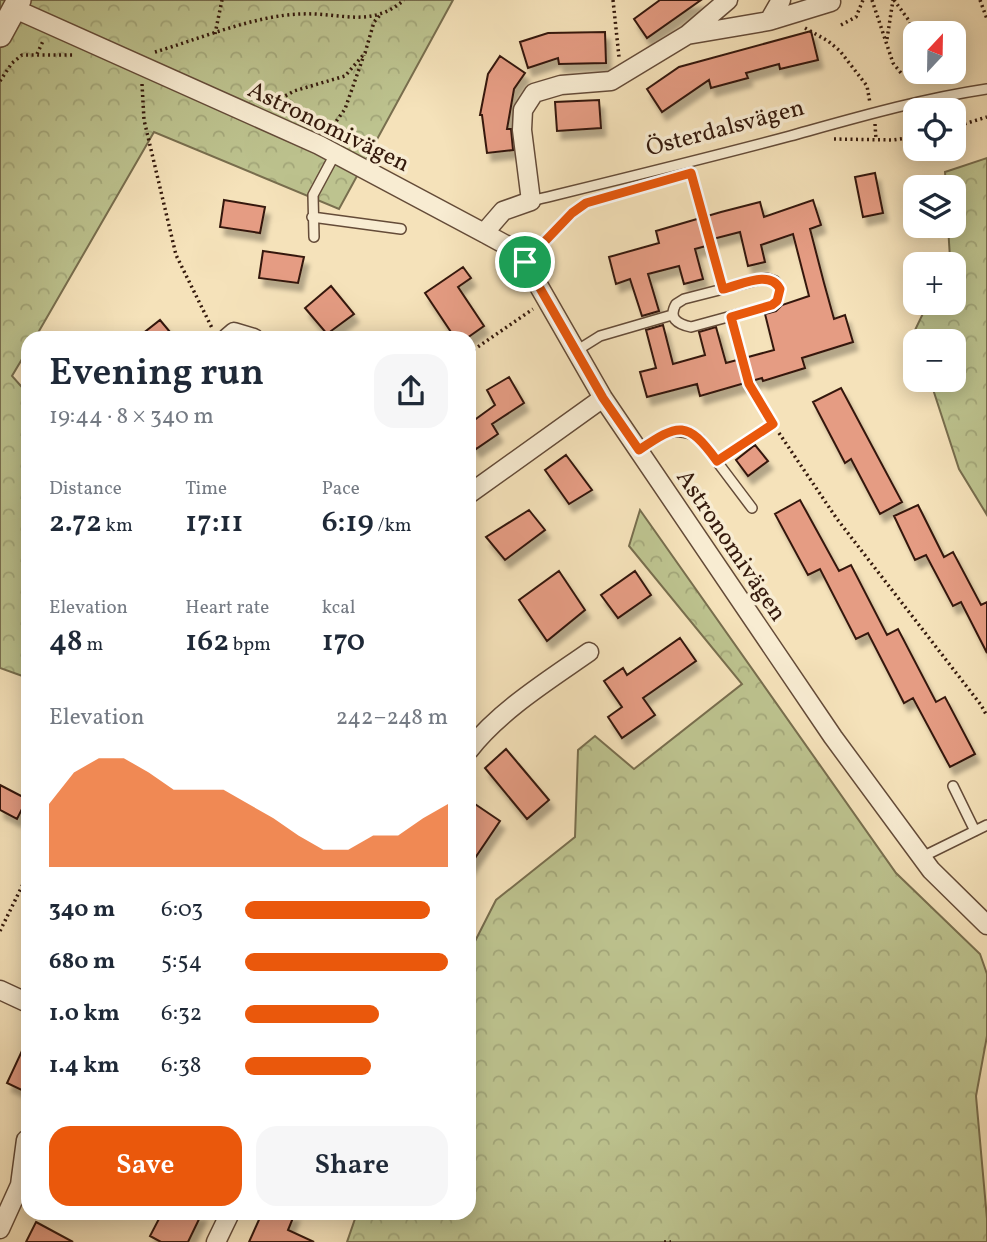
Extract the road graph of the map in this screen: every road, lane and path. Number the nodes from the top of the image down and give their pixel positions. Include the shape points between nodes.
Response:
1 (222, 0) edge
2 (404, 0) edge
3 (613, 0) edge
4 (728, 0) edge
5 (863, 0) edge
6 (872, 0) edge
7 (894, 0) edge
8 (979, 0) edge
9 (831, 2) dead end
10 (17, 4) edge
11 (383, 13) junction
12 (778, 13) edge
13 (987, 19) edge
14 (910, 21) edge
15 (841, 26) dead end
16 (215, 34) junction
17 (0, 35) edge
18 (687, 35) junction
19 (887, 40) junction
20 (365, 53) junction
21 (84, 59) dead end
22 (141, 64) junction
23 (901, 74) dead end
24 (621, 75) junction
25 (0, 81) edge
26 (142, 83) junction
27 (154, 89) dead end
28 (987, 89) edge
29 (873, 114) junction
30 (252, 115) junction
31 (987, 117) edge
32 (966, 123) edge
33 (903, 139) edge
34 (830, 140) dead end
35 (876, 140) junction
36 (327, 149) junction
37 (680, 176) dead end
38 (597, 200) dead end
39 (531, 201) junction
40 (312, 217) junction
41 (401, 229) dead end
42 (484, 233) junction
43 (314, 237) dead end
44 (525, 262) junction
45 (723, 289) junction
46 (547, 300) junction
47 (672, 315) junction
48 (731, 317) junction
49 (213, 331) edge
50 (476, 348) edge
51 (575, 352) junction
52 (603, 398) junction
53 (773, 424) junction
54 (639, 450) junction
55 (717, 461) junction
56 (476, 489) edge
57 (752, 508) dead end
58 (589, 652) dead end
59 (987, 716) edge
60 (476, 740) edge
61 (953, 786) dead end
62 (987, 825) edge
63 (975, 831) junction
64 (922, 857) junction
65 (21, 888) edge
66 (987, 925) edge
67 (0, 931) edge
68 (0, 990) edge
69 (21, 1000) edge
70 (21, 1178) edge
71 (227, 1220) edge
72 (0, 1229) edge
73 (216, 1242) edge
74 (664, 1242) edge
75 (671, 1242) edge

1 - 16 path
2 - 11 path
3 - 24 path
4 - 18 street
5 - 15 path via 856,16
6 - 19 path
7 - 14 path
7 - 19 path
8 - 13 path
9 - 12 street
10 - 17 street
10 - 22 street, Astronomivägen
11 - 16 path via 352,19 302,13
11 - 20 path via 374,22
12 - 18 street
12 - 29 path via 840,51 867,86
16 - 22 path via 140,57
18 - 24 street
19 - 23 path
20 - 30 path via 345,76 294,92
20 - 36 path
21 - 25 path via 63,54 22,55
22 - 26 path
22 - 30 street, Astronomivägen
24 - 39 street via 611,81 562,85 534,93 523,110 522,130
26 - 27 path
26 - 49 path via 144,120 176,255
28 - 29 lane, Österdalsvägen via 943,95
29 - 35 path
29 - 39 lane, Österdalsvägen
30 - 36 street, Astronomivägen
31 - 32 path
33 - 35 path
34 - 35 path
36 - 40 lane via 313,195
36 - 42 street, Astronomivägen
37 - 45 path via 691,173
38 - 44 path via 572,213
39 - 42 street, Österdalsvägen via 503,211
40 - 41 lane
40 - 43 lane
42 - 44 street, Astronomivägen
44 - 46 street, Astronomivägen
45 - 47 lane via 684,299
45 - 48 lane via 766,278 780,289 772,305
46 - 50 path
46 - 51 street, Astronomivägen
47 - 48 lane via 678,323 691,327
47 - 51 lane via 600,336
48 - 53 path via 749,384
51 - 52 street, Astronomivägen
52 - 54 street, Astronomivägen
52 - 56 street
53 - 55 lane
53 - 59 path via 837,519
54 - 55 lane via 665,433 684,431 700,439
54 - 64 street, Astronomivägen via 833,737
55 - 57 lane
58 - 60 street
61 - 63 lane
62 - 63 lane
63 - 64 lane
64 - 66 street, Astronomivägen
65 - 67 path
68 - 69 street
70 - 72 street
71 - 73 street
74 - 75 path

